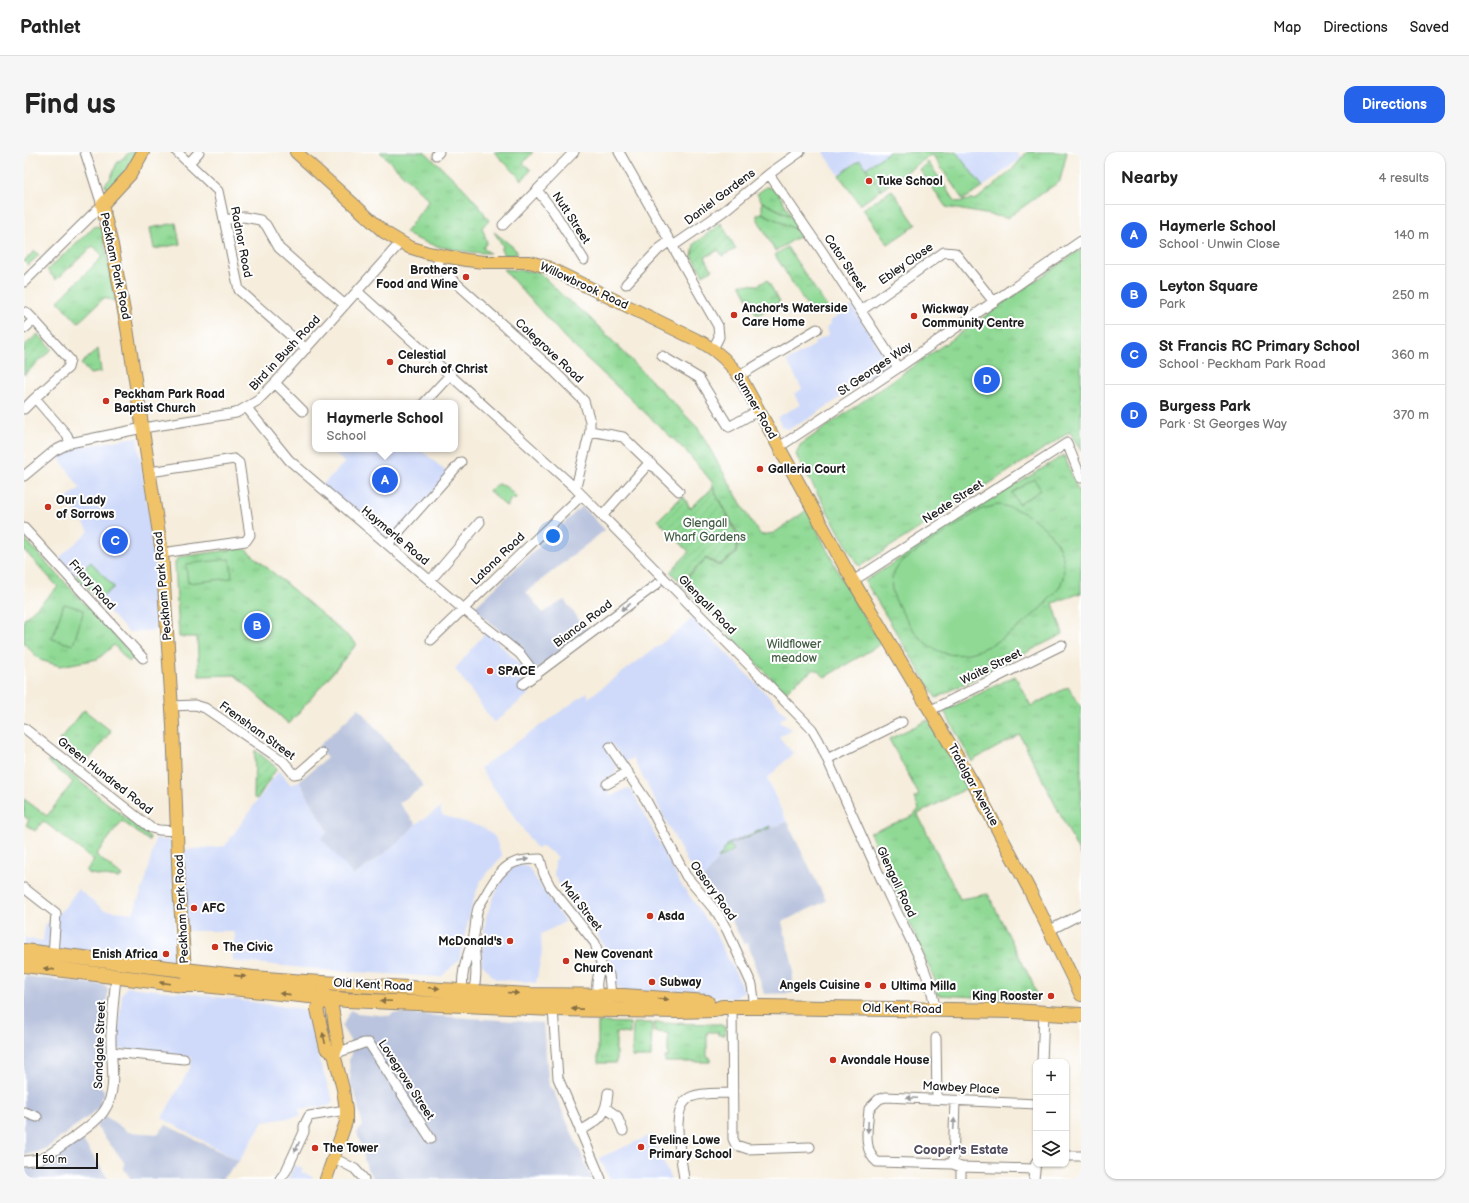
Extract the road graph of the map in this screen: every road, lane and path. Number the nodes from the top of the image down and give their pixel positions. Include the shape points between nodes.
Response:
1 (85, 152) edge
2 (143, 152) edge
3 (177, 152) edge
4 (199, 152) edge
5 (296, 152) edge
6 (574, 152) edge
7 (619, 152) edge
8 (800, 152) edge
9 (189, 163) junction
10 (769, 174) junction
11 (537, 190) junction
12 (102, 205) junction
13 (224, 220) junction
14 (503, 225) dead end
15 (1081, 241) edge
16 (401, 242) junction
17 (672, 244) junction
18 (438, 255) junction
19 (584, 260) dead end
20 (24, 282) edge
21 (626, 284) dead end
22 (358, 291) junction
23 (994, 302) junction
24 (345, 305) junction
25 (862, 310) junction
26 (26, 312) dead end
27 (34, 320) junction
28 (24, 329) edge
29 (817, 329) dead end
30 (306, 349) junction
31 (713, 349) junction
32 (662, 356) dead end
33 (898, 368) junction
34 (451, 374) junction
35 (739, 376) junction
36 (275, 383) junction
37 (35, 398) junction
38 (427, 400) edge
39 (247, 408) junction
40 (24, 409) edge
41 (758, 410) junction
42 (303, 411) dead end
43 (143, 428) junction
44 (590, 431) junction
45 (70, 443) junction
46 (779, 447) junction
47 (461, 462) dead end
48 (650, 462) junction
49 (150, 472) junction
50 (24, 476) edge
51 (1081, 478) edge
52 (574, 487) junction
53 (680, 491) dead end
54 (582, 495) junction
55 (603, 515) junction
56 (480, 522) dead end
57 (24, 528) edge
58 (388, 544) junction
59 (162, 553) junction
60 (430, 581) junction
61 (853, 581) junction
62 (658, 584) dead end
63 (463, 609) junction
64 (431, 640) dead end
65 (1062, 645) dead end
66 (142, 658) dead end
67 (536, 675) junction
68 (523, 684) dead end
69 (171, 706) junction
70 (930, 710) junction
71 (902, 722) dead end
72 (24, 728) edge
73 (610, 747) dead end
74 (322, 753) dead end
75 (827, 759) junction
76 (628, 772) junction
77 (607, 784) dead end
78 (177, 831) junction
79 (24, 888) edge
80 (1081, 914) edge
81 (1050, 930) junction
82 (24, 952) edge
83 (54, 956) junction
84 (24, 965) edge
85 (602, 967) junction
86 (185, 970) junction
87 (116, 977) junction
88 (325, 983) junction
89 (203, 985) junction
90 (468, 990) junction
91 (1081, 995) edge
92 (604, 996) junction
93 (324, 998) junction
94 (466, 1005) junction
95 (727, 1007) junction
96 (755, 1007) junction
97 (553, 1009) junction
98 (604, 1010) junction
99 (935, 1010) junction
100 (1044, 1013) junction
101 (1081, 1015) edge
102 (936, 1038) dead end
103 (111, 1052) junction
104 (334, 1054) junction
105 (184, 1059) dead end
106 (1042, 1059) edge
107 (608, 1093) dead end
108 (732, 1093) junction
109 (937, 1100) junction
110 (955, 1101) junction
111 (1033, 1104) edge
112 (607, 1108) junction
113 (346, 1110) junction
114 (24, 1112) edge
115 (37, 1117) dead end
116 (580, 1131) junction
117 (622, 1131) dead end
118 (431, 1139) dead end
119 (810, 1147) dead end
120 (1069, 1156) edge
121 (1081, 1156) edge
122 (334, 1158) junction
123 (24, 1161) edge
124 (957, 1165) junction
125 (1033, 1165) edge
126 (1035, 1167) edge
127 (280, 1178) edge
128 (326, 1179) edge
129 (364, 1179) edge
130 (601, 1179) edge
131 (684, 1179) edge
132 (960, 1179) edge
133 (1034, 1179) edge

1 - 12 street
2 - 12 main road via 130,175
3 - 9 street, Radnor Road
4 - 9 street
5 - 16 main road, Willowbrook Road via 384,232
6 - 11 street, Nutt Street
7 - 17 street
8 - 10 street, Daniel Gardens
9 - 13 street, Radnor Road via 217,189
10 - 17 street, Daniel Gardens via 724,211
10 - 25 street, Cator Street
11 - 14 street, Nutt Street
11 - 19 street, Nutt Street
12 - 20 street
12 - 43 main road, Peckham Park Road via 122,298
13 - 24 street via 244,217 260,220 280,248
13 - 30 street, Radnor Road via 240,290
15 - 23 street, St Georges Way
16 - 18 main road, Willowbrook Road
16 - 22 street, Bird in Bush Road
17 - 21 street, Daniel Gardens via 659,249
17 - 31 street via 718,326 719,337
18 - 31 main road, Willowbrook Road via 484,262 530,262 555,270
18 - 44 street, Colegrove Road via 438,264 444,272 584,401
22 - 24 street, Bird in Bush Road
22 - 34 street, Glengall Road
23 - 25 street, Ebley Close via 955,253 944,252
23 - 33 street, St Georges Way
24 - 30 street, Bird in Bush Road
25 - 33 street, Cator Street
26 - 27 street
27 - 28 street
27 - 37 street via 70,360 70,364
29 - 35 street
30 - 36 street, Bird in Bush Road
31 - 35 main road, Sumner Road
32 - 41 street via 699,378 729,427
33 - 46 street, St Georges Way
34 - 38 street
34 - 52 street, Glengall Road
35 - 41 main road, Sumner Road
36 - 39 street, Bird in Bush Road
36 - 42 street
37 - 40 street
37 - 45 street
39 - 43 street, Bird in Bush Road via 236,413
39 - 58 street, Haymerle Road via 289,460
41 - 46 main road, Sumner Road
43 - 45 street, Bird in Bush Road
43 - 49 main road, Peckham Park Road
44 - 48 street via 623,437
44 - 52 street, Colegrove Road
45 - 50 street, Bird in Bush Road via 54,452
46 - 61 main road, Sumner Road
47 - 58 street
48 - 53 street
48 - 55 street
49 - 59 main road, Peckham Park Road
49 - 59 street via 234,459 239,463 250,534 246,541
51 - 61 street, Neate Street via 1067,443
52 - 54 street, Glengall Road
54 - 55 street, Glengall Road
54 - 63 street, Latona Road
55 - 75 street, Glengall Road via 812,729
56 - 60 street
57 - 66 street, Friary Road
58 - 60 street, Haymerle Road
59 - 69 main road, Peckham Park Road
60 - 63 street, Haymerle Road
61 - 70 main road, Trafalgar Avenue
62 -> 67 street, Bianca Road
63 - 64 street, Latona Road
63 - 67 street, Haymerle Road via 520,654
65 - 70 street, Waite Street
67 - 68 street, Bianca Road
69 - 74 street, Frensham Street via 195,705 205,708 283,761 294,774 299,773
69 - 78 main road, Peckham Park Road
70 - 81 main road, Trafalgar Avenue via 993,819
71 - 75 street
72 - 78 street, Green Hundred Road via 151,828
73 - 76 street, Ossory Road
75 - 99 street, Glengall Road via 927,979 934,997
76 - 77 street
76 - 96 street, Ossory Road via 646,800 686,876 718,914 727,930 752,985
78 - 86 main road, Peckham Park Road
79 - 83 street via 56,912
80 - 81 street
81 - 91 main road, Trafalgar Avenue
82 - 83 highway, Old Kent Road
83 - 86 highway, Old Kent Road
83 - 87 highway via 65,964 109,969
87 -> 84 highway, Old Kent Road
90 -> 85 street, Malt Street via 465,963 478,908 496,878 514,861 540,859 550,886 595,943
85 - 92 street, Malt Street via 597,976
85 - 92 street, Malt Street via 609,975
86 -> 88 highway, Old Kent Road
86 - 89 main road via 189,978
89 -> 87 highway, Old Kent Road
87 - 103 street, Sandgate Street
88 -> 90 highway, Old Kent Road
88 - 93 main road
93 -> 89 highway, Old Kent Road
90 -> 92 highway, Old Kent Road
90 - 94 street
92 -> 95 highway, Old Kent Road via 709,1002
92 - 98 street, Malt Street
94 -> 93 highway, Old Kent Road
93 - 104 main road via 332,1007 338,1045
94 - 97 highway, Old Kent Road
95 - 96 highway, Old Kent Road
95 - 98 highway, Old Kent Road via 714,1010
95 - 108 street
96 - 99 highway, Old Kent Road
98 -> 97 highway, Old Kent Road
97 - 116 street via 558,1078
99 - 100 highway, Old Kent Road
100 - 101 highway, Old Kent Road
100 - 106 street
102 - 109 street
103 - 105 street
103 - 123 street, Sandgate Street via 112,1085 105,1110 47,1156
104 - 113 main road
104 - 118 street, Lovegrove Street via 369,1043
107 - 112 street
108 - 119 street via 733,1139 736,1145 748,1149
108 - 131 street via 696,1095 682,1104 678,1118
109 - 110 street, Mawbey Place
109 -> 124 street, Mawbey Place via 886,1097 879,1099 869,1109 868,1147 871,1157 877,1162
110 - 111 street, Mawbey Place
124 -> 110 street via 953,1147
112 - 116 street via 594,1123
112 - 117 street via 617,1116
113 - 122 main road via 346,1122
113 -> 127 street via 309,1116 286,1171
114 - 115 street
116 - 130 street
120 - 121 street
122 - 128 main road
122 - 129 street via 355,1169
124 - 125 street
124 - 132 street
126 - 133 street

